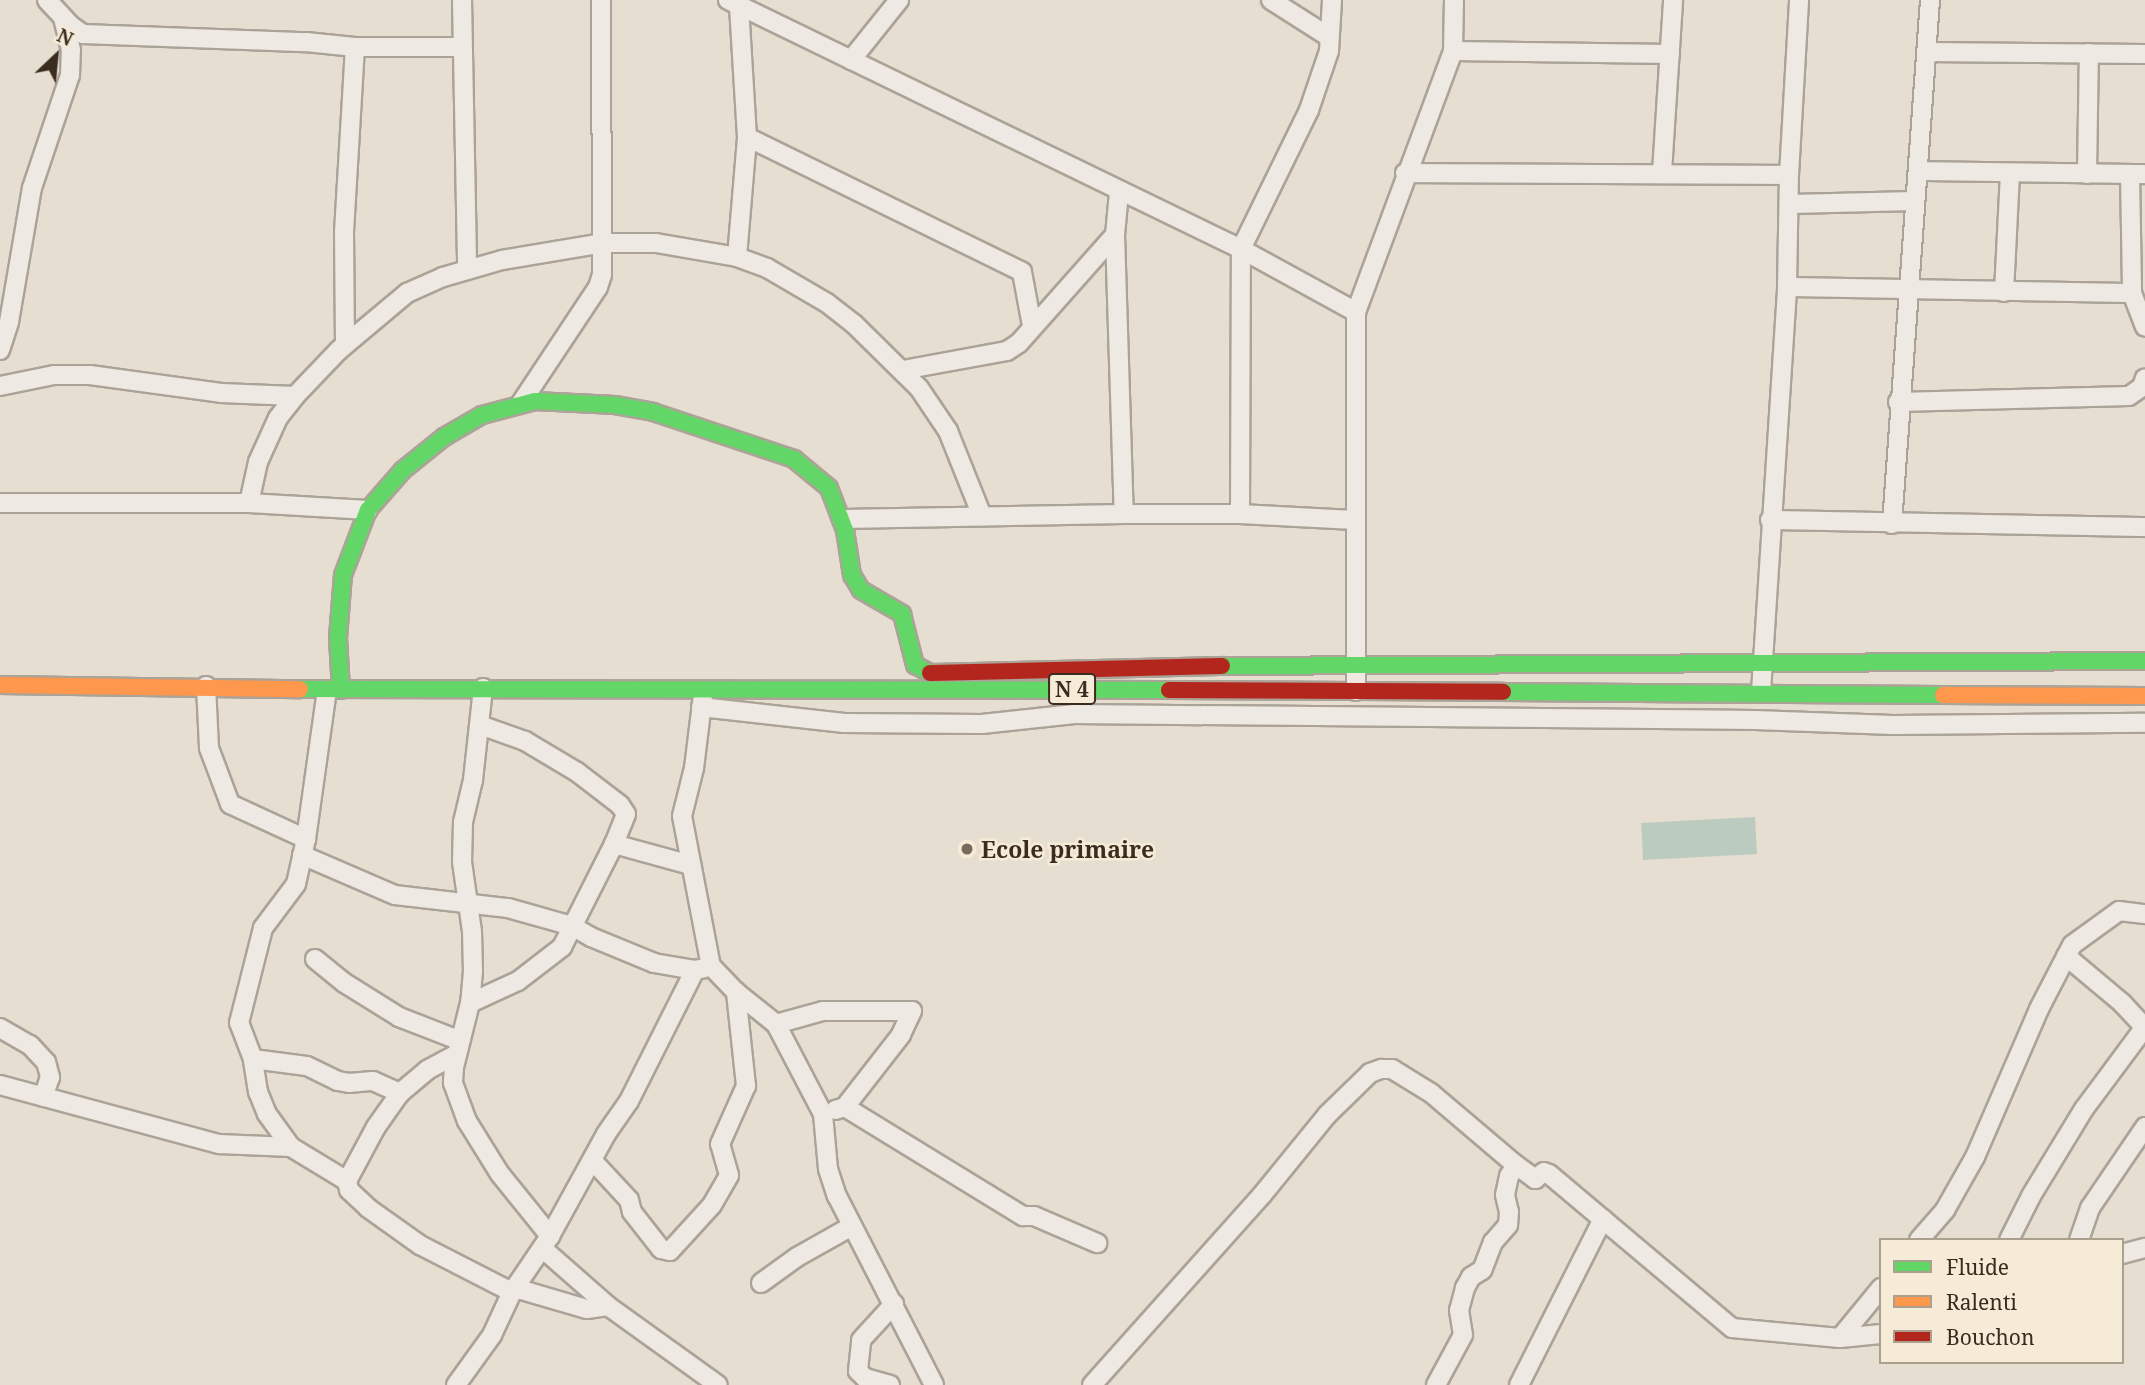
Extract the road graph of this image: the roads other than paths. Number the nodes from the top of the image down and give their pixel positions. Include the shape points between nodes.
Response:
1 (47, 0) edge
2 (462, 0) edge
3 (601, 0) edge
4 (899, 0) edge
5 (1271, 0) edge
6 (1332, 0) edge
7 (1454, 0) edge
8 (1673, 0) edge
9 (1799, 0) edge
10 (1930, 0) edge
11 (733, 3) edge
12 (63, 6) edge
13 (1329, 37) junction
14 (355, 47) junction
15 (461, 47) junction
16 (1453, 51) junction
17 (1927, 52) junction
18 (2090, 53) junction
19 (1670, 54) junction
20 (2145, 54) edge
21 (851, 60) junction
22 (747, 136) junction
23 (1918, 171) junction
24 (1662, 172) junction
25 (1405, 173) junction
26 (2010, 173) junction
27 (2087, 174) junction
28 (2137, 174) edge
29 (1789, 175) junction
30 (1119, 192) junction
31 (1915, 201) junction
32 (1790, 204) junction
33 (1115, 235) junction
34 (604, 243) junction
35 (1241, 249) junction
36 (737, 257) junction
37 (467, 269) junction
38 (1787, 287) junction
39 (1907, 290) junction
40 (6, 291) edge
41 (2004, 292) junction
42 (2132, 293) junction
43 (1356, 312) junction
44 (1032, 326) junction
45 (2145, 327) edge
46 (345, 345) junction
47 (0, 351) edge
48 (903, 370) junction
49 (2145, 378) edge
50 (0, 386) edge
51 (295, 396) junction
52 (1898, 402) junction
53 (522, 403) junction
54 (0, 503) edge
55 (249, 503) junction
56 (368, 510) junction
57 (1124, 514) junction
58 (1240, 514) junction
59 (982, 516) junction
60 (842, 519) junction
61 (1355, 520) junction
62 (1770, 520) junction
63 (1892, 524) junction
64 (2145, 527) edge
65 (2145, 662) edge
66 (1356, 663) junction
67 (1763, 665) junction
68 (0, 685) edge
69 (206, 686) junction
70 (483, 688) junction
71 (705, 688) junction
72 (334, 690) junction
73 (1356, 691) junction
74 (1761, 692) junction
75 (2145, 696) edge
76 (701, 707) junction
77 (2145, 723) edge
78 (480, 725) junction
79 (614, 844) junction
80 (304, 847) junction
81 (691, 865) junction
82 (469, 904) junction
83 (2145, 914) edge
84 (572, 926) junction
85 (2066, 956) junction
86 (315, 960) dead end
87 (703, 968) junction
88 (736, 992) junction
89 (470, 1003) junction
90 (776, 1024) junction
91 (2145, 1027) edge
92 (0, 1028) edge
93 (459, 1048) junction
94 (253, 1059) junction
95 (0, 1085) edge
96 (400, 1093) junction
97 (43, 1097) junction
98 (845, 1107) junction
99 (823, 1114) junction
100 (2145, 1127) edge
101 (290, 1147) junction
102 (592, 1160) junction
103 (1516, 1165) junction
104 (347, 1181) junction
105 (1603, 1219) junction
106 (852, 1226) junction
107 (1921, 1238) edge
108 (2010, 1238) edge
109 (2080, 1238) edge
110 (546, 1242) junction
111 (1097, 1243) dead end
112 (2145, 1248) edge
113 (2124, 1253) edge
114 (761, 1283) dead end
115 (513, 1290) junction
116 (1879, 1290) edge
117 (894, 1304) junction
118 (608, 1306) junction
119 (1879, 1334) edge
120 (1840, 1338) junction
121 (456, 1385) edge
122 (718, 1385) edge
123 (890, 1385) edge
124 (934, 1385) edge
125 (1092, 1385) edge
126 (1436, 1385) edge
127 (1519, 1385) edge

1 - 12 street
2 - 15 street
3 - 34 street
4 - 21 street
5 - 13 street
6 - 13 street
7 - 16 street
8 - 19 street
9 - 29 street
10 - 17 street
11 - 21 street
11 - 22 street
12 - 14 street via 70,26 83,34
12 - 40 street via 71,50 70,75 32,188
13 - 35 street via 1309,110
14 - 15 street
14 - 46 street via 344,232
15 - 37 street
16 - 19 street
16 - 25 street
17 - 18 street
17 - 23 street
18 - 20 street
18 - 27 street
19 - 24 street
21 - 30 street
22 - 36 street
22 - 44 street via 1022,272
23 - 26 street
23 - 31 street
24 - 25 street
24 - 29 street
25 - 43 street
26 - 27 street
26 - 41 street
27 - 28 street
28 - 42 street
29 - 32 street
30 - 33 street
30 - 35 street
31 - 32 street
31 - 39 street
32 - 38 street
33 - 44 street
33 - 57 street
34 - 36 street via 668,244
34 - 37 street
34 - 53 street via 598,287
35 - 43 street
35 - 58 street
36 - 48 street via 800,285 827,303
37 - 46 street via 407,293
38 - 39 street
38 - 62 street
39 - 41 street
39 - 52 street
40 - 47 street via 9,322
41 - 42 street
42 - 45 street
43 - 61 street
44 - 48 street via 1007,351
46 - 51 street
48 - 59 street via 948,431
49 - 52 street via 2142,387 2129,396
50 - 51 street via 54,375 90,375 221,393
51 - 55 street via 278,418 258,462
52 - 63 street
53 - 56 main road via 482,415 444,437 403,470
53 - 60 main road via 615,405 653,412 788,456 830,488
54 - 55 street
55 - 56 street
56 - 72 main road via 342,575
57 - 58 street
57 - 59 street
58 - 61 street
59 - 60 street
60 - 66 main road via 852,575 861,590 902,614 915,665 925,673
61 - 66 street
62 - 63 street
62 - 67 street
63 - 64 street
65 - 67 main road
66 - 67 main road
66 - 73 street
67 - 74 street
68 - 69 main road, N 4
69 - 72 main road, N 4
69 - 80 street via 209,748 230,804
70 - 71 main road, N 4
70 - 72 main road, N 4
70 - 78 street
71 - 73 main road, N 4
71 - 76 street
72 - 80 street
73 - 74 main road, N 4
74 - 75 main road, N 4
76 - 77 street via 844,723 982,724 1074,714 1636,718 1894,725
76 - 81 street via 694,768 681,808
78 - 79 street via 525,741 578,772 620,805 626,814
78 - 82 street via 463,821 462,862
79 - 81 street
79 - 84 street
80 - 82 street via 394,895
80 - 94 street via 294,888 263,928 243,999 240,1031
81 - 87 street
82 - 84 street via 508,908
82 - 89 street via 474,944
83 - 85 street via 2119,911 2077,938
84 - 87 street via 654,963
84 - 89 street via 562,947 550,958 518,981
85 - 91 street
85 - 107 street via 1975,1157 1945,1210
86 - 93 street via 403,1019
87 - 88 street
87 - 102 street
88 - 90 street
88 - 102 street via 746,1086 720,1144 729,1175 712,1205 670,1251 661,1249 632,1212 629,1200
89 - 93 street
90 - 98 street via 823,1012 912,1011 901,1035
90 - 99 street
91 - 108 street via 2084,1109
92 - 97 street via 30,1045 46,1062 50,1077
93 - 96 street
93 - 110 street via 453,1083 467,1121
94 - 96 street via 307,1066 338,1081 373,1081
94 - 101 street via 267,1114
95 - 97 street
96 - 104 street
97 - 101 street via 219,1144
98 - 99 street
98 - 111 street via 1023,1216 1034,1216
99 - 106 street via 828,1169
100 - 109 street via 2091,1208
101 - 104 street
102 - 110 street
103 - 105 street via 1535,1179 1544,1172 1549,1174
103 - 125 street via 1413,1080 1392,1069 1370,1073 1327,1115
103 - 126 street via 1505,1195 1508,1224 1493,1242 1482,1270 1468,1281 1459,1310 1463,1335
104 - 115 street via 351,1192 368,1208 420,1245
105 - 120 street via 1732,1328
105 - 127 street
106 - 114 street
106 - 117 street
110 - 115 street
110 - 118 street
112 - 113 street
115 - 118 street via 587,1309
115 - 121 street via 492,1335
116 - 120 street
117 - 123 street via 861,1340 858,1371 865,1378
117 - 124 street
118 - 122 street
119 - 120 street

